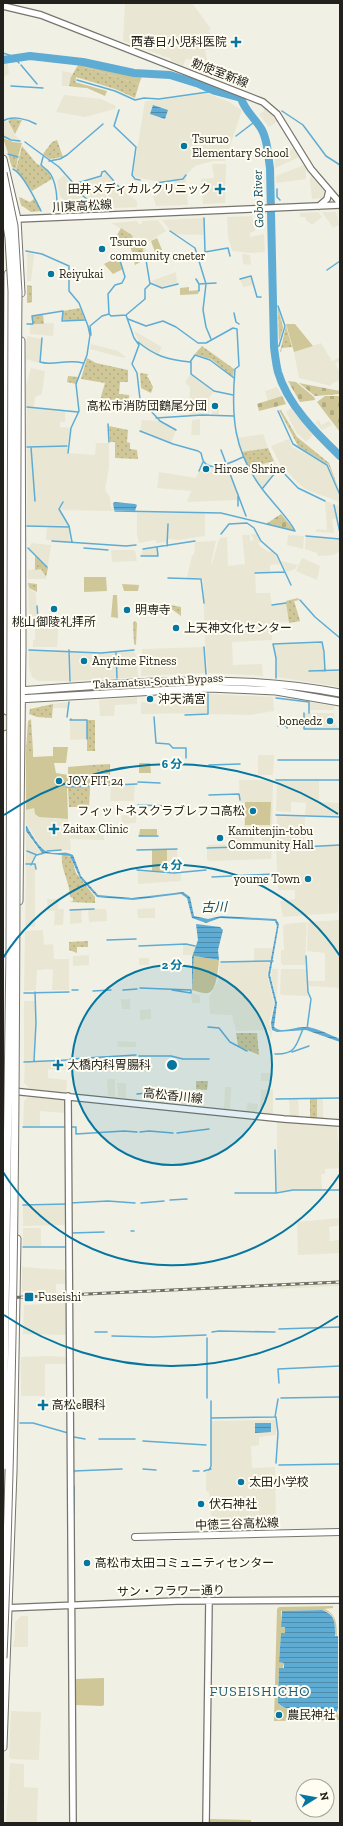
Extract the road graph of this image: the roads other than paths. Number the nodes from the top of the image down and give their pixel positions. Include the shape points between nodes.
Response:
1 (3, 6) edge
2 (3, 159) edge
3 (3, 173) edge
4 (329, 191) junction
5 (3, 199) edge
6 (340, 204) edge
7 (319, 206) junction
8 (3, 219) edge
9 (17, 220) junction
10 (5, 539) edge
11 (21, 540) junction
12 (10, 631) dead end
13 (18, 631) dead end
14 (7, 676) junction
15 (21, 676) junction
16 (3, 684) edge
17 (35, 690) junction
18 (21, 691) junction
19 (340, 693) edge
20 (5, 696) edge
21 (58, 697) junction
22 (21, 699) junction
23 (340, 702) edge
24 (21, 707) junction
25 (9, 770) dead end
26 (17, 770) dead end
27 (5, 890) junction
28 (20, 890) junction
29 (3, 1090) edge
30 (18, 1092) junction
31 (68, 1096) junction
32 (340, 1123) edge
33 (3, 1135) edge
34 (3, 1466) edge
35 (340, 1532) edge
36 (135, 1537) dead end
37 (209, 1600) junction
38 (340, 1600) edge
39 (71, 1604) junction
40 (6, 1608) edge
41 (3, 1658) edge
42 (3, 1747) edge
43 (73, 1823) edge
44 (206, 1823) edge

1 - 4 street, 勅使室新線 via 42,15 263,102 277,114 311,169
2 - 9 highway
3 - 41 highway, bridge via 14,226 18,292 14,1198
4 - 6 street, 勅使室新線
4 - 7 street via 327,199
5 - 34 highway, bridge via 9,238 12,291 9,963
6 - 7 street, 川東高松線
7 - 9 street, 川東高松線
8 - 9 highway
8 - 10 highway via 8,274
9 - 11 highway via 21,292
10 - 11 street
10 - 12 highway via 10,553
10 - 14 highway
11 - 13 highway via 18,553
11 - 15 highway
14 - 16 highway
14 - 20 highway
15 - 17 highway via 26,686
15 - 18 highway
17 - 18 highway, Takamatsu-South Bypass
17 - 19 highway, Takamatsu-South Bypass via 140,682 222,680 272,683
18 - 20 highway, Takamatsu-South Bypass
18 - 22 highway
20 - 22 highway, Takamatsu-South Bypass
20 - 27 highway
21 - 22 highway, Takamatsu-South Bypass
21 - 23 highway, Takamatsu-South Bypass via 208,688 276,691
21 - 24 highway via 25,703
22 - 24 highway
24 - 28 highway
25 - 27 highway via 8,878
26 - 28 highway via 16,878
27 - 29 highway
28 - 30 highway
29 - 30 street, 高松香川線
29 - 33 highway
30 - 31 street, 高松香川線
30 - 40 highway via 15,1399
31 - 32 street, 高松香川線
31 - 39 street
35 - 36 main road, 中徳三谷高松線
37 - 38 street, サン・フラワー通り
37 - 39 street, サン・フラワー通り
37 - 44 street
39 - 40 street, サン・フラワー通り
39 - 43 street
40 - 42 highway

